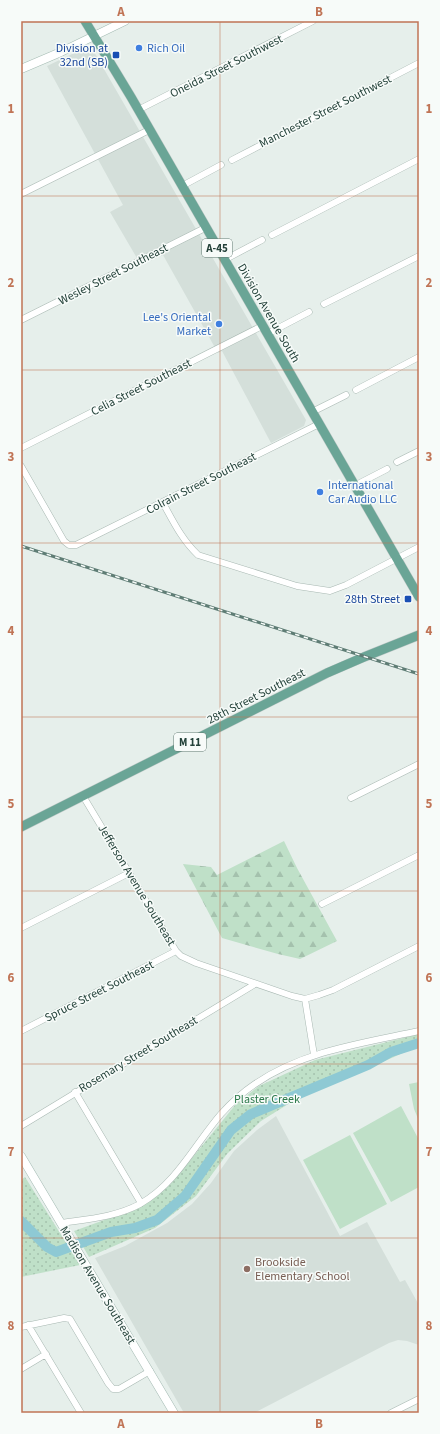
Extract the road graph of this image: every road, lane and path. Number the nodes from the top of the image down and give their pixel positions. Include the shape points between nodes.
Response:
1 (85, 21) edge
2 (125, 21) edge
3 (313, 21) edge
4 (94, 36) junction
5 (419, 63) edge
6 (21, 69) edge
7 (138, 110) junction
8 (149, 130) junction
9 (419, 159) edge
10 (232, 160) dead end
11 (221, 165) dead end
12 (182, 186) junction
13 (21, 194) edge
14 (205, 228) junction
15 (272, 235) dead end
16 (262, 240) dead end
17 (419, 256) edge
18 (224, 260) junction
19 (324, 304) dead end
20 (309, 312) dead end
21 (21, 320) edge
22 (264, 330) junction
23 (419, 357) edge
24 (356, 390) dead end
25 (346, 395) dead end
26 (312, 412) junction
27 (318, 424) junction
28 (21, 448) edge
29 (419, 451) edge
30 (397, 462) dead end
31 (21, 466) edge
32 (387, 469) dead end
33 (354, 486) junction
34 (163, 503) junction
35 (419, 547) edge
36 (397, 558) junction
37 (419, 597) edge
38 (419, 635) edge
39 (419, 764) edge
40 (83, 796) junction
41 (351, 798) dead end
42 (21, 827) edge
43 (419, 854) edge
44 (129, 873) junction
45 (322, 904) dead end
46 (21, 928) edge
47 (419, 946) edge
48 (176, 951) junction
49 (255, 984) junction
50 (305, 999) junction
51 (419, 1030) edge
52 (21, 1031) edge
53 (314, 1055) junction
54 (75, 1092) junction
55 (21, 1126) edge
56 (21, 1156) edge
57 (141, 1203) junction
58 (61, 1223) junction
59 (28, 1325) junction
60 (21, 1326) edge
61 (46, 1354) junction
62 (21, 1369) edge
63 (150, 1372) junction
64 (419, 1398) edge
65 (81, 1413) edge
66 (174, 1413) edge
67 (391, 1413) edge

1 - 4 main road, Division Avenue South / A-45
2 - 4 street
3 - 7 street, Oneida Street Southwest
4 - 6 street
4 - 7 main road, Division Avenue South / A-45
5 - 10 street, Manchester Street Southwest
7 - 8 main road, Division Avenue South / A-45
8 - 12 main road, Division Avenue South / A-45
8 - 13 street
9 - 15 street
11 - 12 street
12 - 14 main road, Division Avenue South / A-45
14 - 18 main road, Division Avenue South / A-45
14 - 21 street, Wesley Street Southeast
16 - 18 street
17 - 19 street
18 - 22 main road, Division Avenue South / A-45
20 - 22 street, Celia Street Southeast
22 - 26 main road, Division Avenue South / A-45
22 - 28 street, Celia Street Southeast
23 - 24 street
25 - 26 street
26 - 27 main road, Division Avenue South / A-45
27 - 33 main road, Division Avenue South / A-45
27 - 34 street, Colrain Street Southeast
29 - 30 street
31 - 34 street, Colrain Street Southeast via 64,541 69,545 83,542
32 - 33 street
33 - 36 main road, Division Avenue South / A-45
34 - 36 street via 188,546 198,555 297,586 330,591
35 - 36 street
36 - 37 main road, Division Avenue South / A-45
38 - 40 main road, 28th Street Southeast / M 11 via 328,673
39 - 41 street
40 - 42 main road, 28th Street Southeast / M 11
40 - 44 street, Jefferson Avenue Southeast
43 - 45 street
44 - 46 street
44 - 48 street, Jefferson Avenue Southeast
47 - 50 street via 333,990
48 - 49 street, Jefferson Avenue Southeast via 196,963
48 - 52 street, Spruce Street Southeast
49 - 50 street, Jefferson Avenue Southeast
49 - 54 street, Rosemary Street Southeast
50 - 53 street
51 - 53 street
53 - 57 street via 272,1073 239,1097 221,1113 175,1174
54 - 55 street, Rosemary Street Southeast
54 - 57 street
56 - 58 street, Madison Avenue Southeast
57 - 58 street via 104,1217
58 - 63 street, Madison Avenue Southeast
59 - 60 street
59 - 61 street
59 - 63 street via 70,1319 113,1389 119,1389
61 - 62 street
61 - 65 street
63 - 66 street, Madison Avenue Southeast
64 - 67 street

